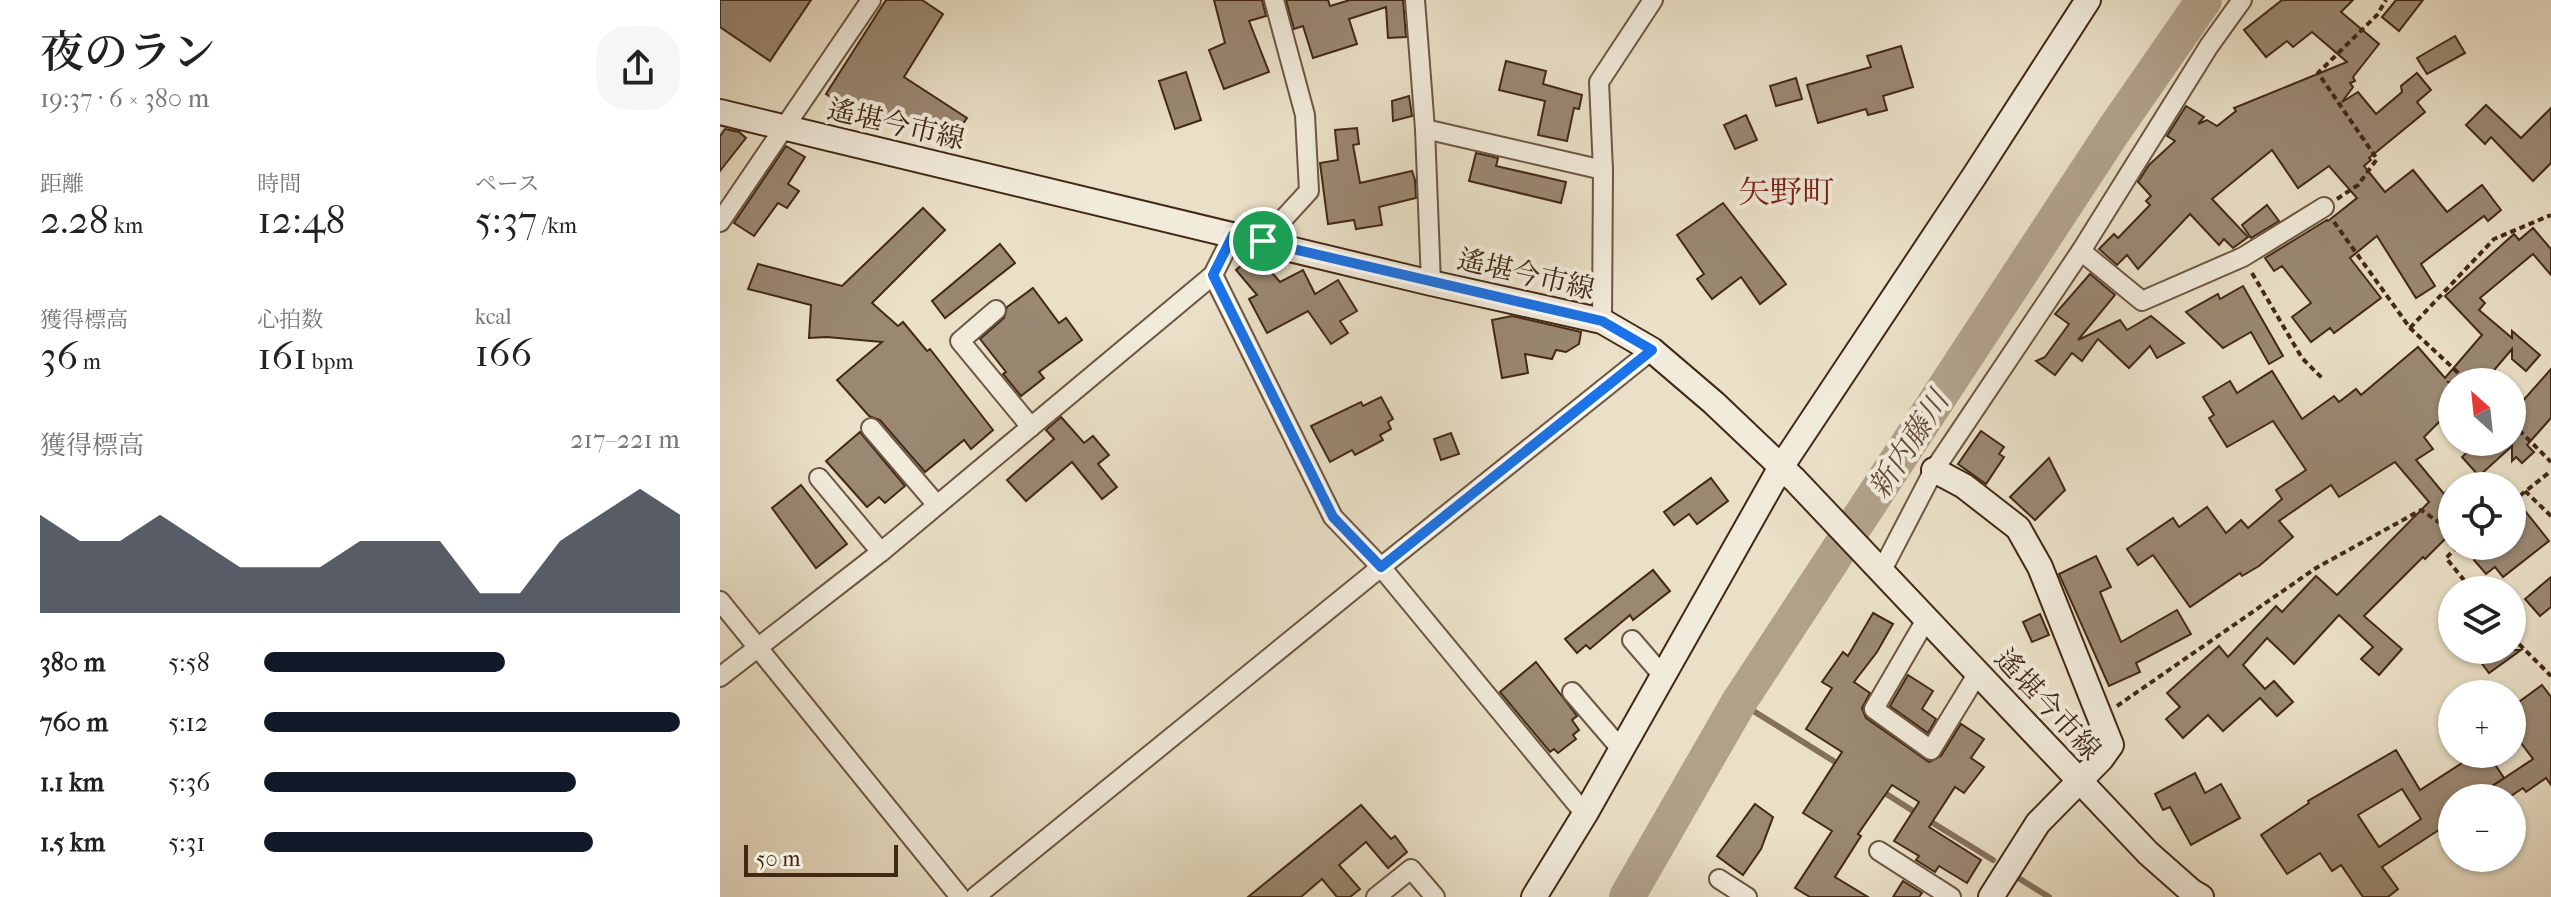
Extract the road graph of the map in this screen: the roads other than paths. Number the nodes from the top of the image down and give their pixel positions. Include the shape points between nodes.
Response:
1 (871, 0) edge
2 (1274, 0) edge
3 (1415, 0) edge
4 (1653, 0) edge
5 (2088, 0) edge
6 (2242, 0) edge
7 (720, 112) edge
8 (784, 129) junction
9 (1425, 129) junction
10 (1603, 170) junction
11 (2324, 207) road end
12 (720, 222) edge
13 (1233, 235) junction
14 (1263, 241) junction
15 (2081, 251) junction
16 (1213, 275) junction
17 (1431, 283) junction
18 (996, 310) dead end
19 (1602, 321) junction
20 (1652, 350) junction
21 (1031, 427) junction
22 (871, 428) dead end
23 (1934, 470) junction
24 (1788, 474) junction
25 (819, 478) dead end
26 (937, 505) junction
27 (881, 552) junction
28 (1879, 566) junction
29 (1381, 567) junction
30 (720, 601) edge
31 (1927, 618) junction
32 (1632, 640) dead end
33 (757, 647) junction
34 (1978, 673) junction
35 (1663, 676) junction
36 (720, 677) edge
37 (1572, 692) dead end
38 (1621, 749) junction
39 (2078, 781) junction
40 (1585, 814) junction
41 (1879, 851) dead end
42 (1719, 879) dead end
43 (960, 897) edge
44 (975, 897) edge
45 (1376, 897) edge
46 (1435, 897) edge
47 (1534, 897) edge
48 (1747, 897) edge
49 (1951, 897) edge
50 (1991, 897) edge
51 (2201, 897) edge

1 - 8 street
2 - 14 street via 1305,115 1309,191
3 - 9 street
4 - 10 street via 1599,82
5 - 24 main road
6 - 15 street
7 - 8 main road, 遙堪今市線
8 - 12 street
8 - 13 main road, 遙堪今市線
9 - 10 street
9 - 17 street
10 - 19 street
11 - 15 street via 2243,257 2142,301
13 - 14 main road, 遙堪今市線
13 - 16 street
14 - 17 main road, 遙堪今市線
15 - 23 street
16 - 21 street
16 - 29 street via 1333,517
17 - 19 main road, 遙堪今市線
18 - 21 street via 960,341
19 - 20 main road, 遙堪今市線
20 - 24 main road, 遙堪今市線
20 - 29 street
21 - 26 street
22 - 26 street
23 - 28 street
23 - 39 main road via 2018,528 2040,567 2111,745
24 - 28 main road, 遙堪今市線
24 - 35 main road
25 - 27 street
26 - 27 street
27 - 33 street
28 - 31 main road, 遙堪今市線
29 - 40 street
29 - 44 street
30 - 33 street
31 - 34 main road, 遙堪今市線
31 - 34 street via 1874,709 1931,750
32 - 35 street
33 - 36 street
33 - 43 street
34 - 39 main road, 遙堪今市線
35 - 38 main road
37 - 38 street
38 - 40 main road
39 - 50 main road via 2038,823
39 - 51 main road, 遙堪今市線 via 2148,853
40 - 47 main road
41 - 49 street
42 - 48 street
45 - 46 street via 1411,869

